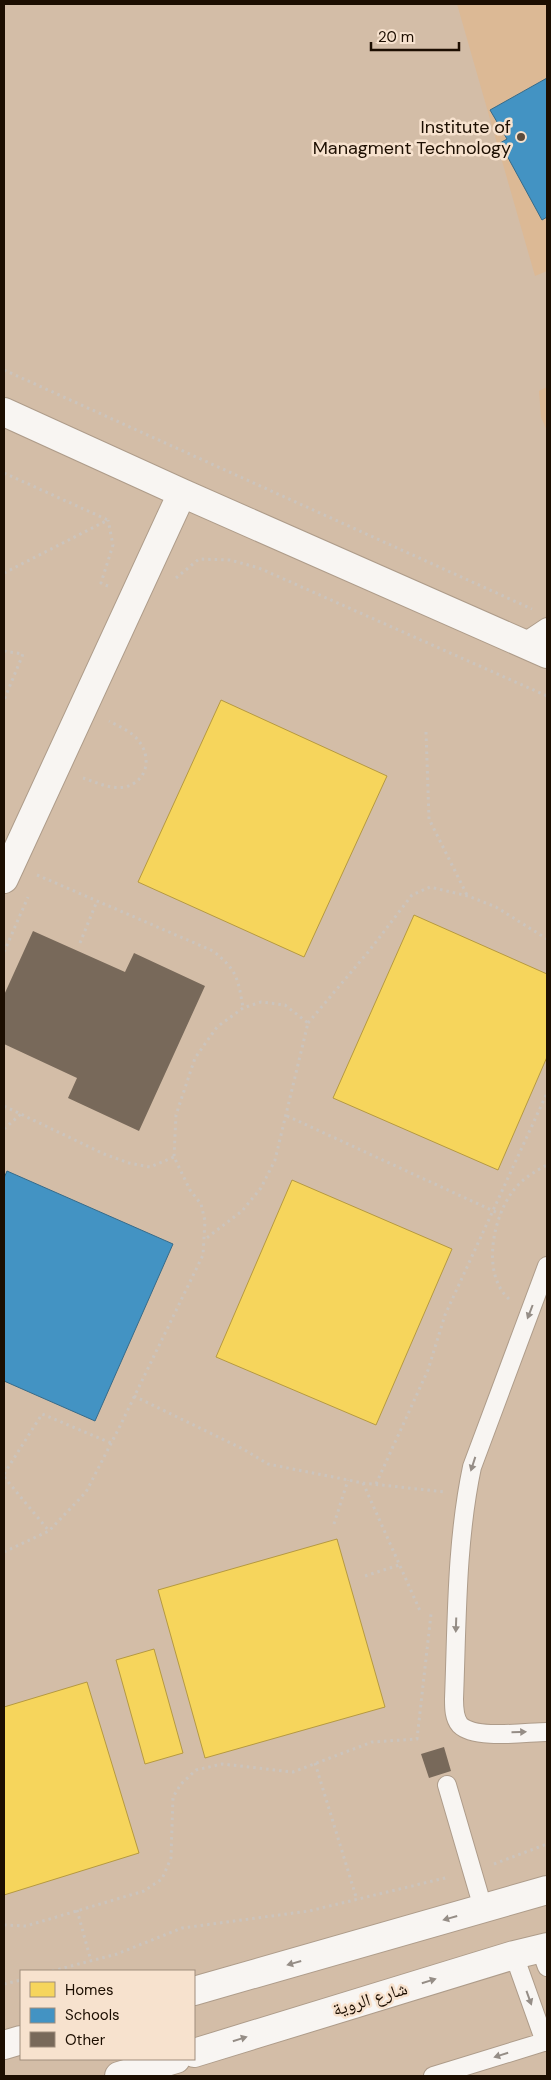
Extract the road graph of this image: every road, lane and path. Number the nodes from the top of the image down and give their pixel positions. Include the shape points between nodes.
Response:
1 (4, 370) edge
2 (4, 412) edge
3 (4, 473) edge
4 (182, 494) junction
5 (4, 574) edge
6 (172, 585) dead end
7 (543, 620) edge
8 (523, 643) junction
9 (4, 651) edge
10 (547, 654) edge
11 (547, 696) edge
12 (4, 700) edge
13 (112, 712) dead end
14 (108, 721) junction
15 (104, 729) dead end
16 (426, 732) dead end
17 (86, 770) dead end
18 (42, 867) dead end
19 (7, 872) edge
20 (38, 876) junction
21 (34, 884) dead end
22 (30, 893) dead end
23 (468, 896) junction
24 (97, 901) junction
25 (547, 939) edge
26 (80, 943) dead end
27 (4, 952) edge
28 (243, 1008) junction
29 (308, 1023) junction
30 (547, 1093) edge
31 (4, 1106) edge
32 (21, 1114) junction
33 (287, 1116) junction
34 (4, 1129) edge
35 (174, 1157) junction
36 (547, 1165) edge
37 (493, 1211) junction
38 (500, 1214) junction
39 (204, 1240) junction
40 (547, 1266) edge
41 (528, 1317) junction
42 (134, 1396) junction
43 (111, 1443) junction
44 (4, 1476) edge
45 (348, 1480) junction
46 (363, 1483) junction
47 (376, 1484) junction
48 (444, 1492) junction
49 (466, 1494) junction
50 (442, 1501) dead end
51 (334, 1524) dead end
52 (49, 1531) junction
53 (4, 1552) edge
54 (399, 1565) junction
55 (365, 1576) dead end
56 (431, 1610) dead end
57 (420, 1613) dead end
58 (547, 1732) edge
59 (315, 1763) junction
60 (447, 1785) dead end
61 (547, 1844) edge
62 (473, 1871) junction
63 (547, 1890) edge
64 (356, 1900) junction
65 (483, 1908) junction
66 (77, 1910) junction
67 (4, 1925) edge
68 (545, 1954) edge
69 (514, 1955) junction
70 (91, 1961) junction
71 (56, 1970) edge
72 (20, 1980) edge
73 (4, 1984) edge
74 (195, 1991) edge
75 (20, 2040) edge
76 (546, 2041) edge
77 (4, 2045) edge
78 (195, 2053) edge
79 (173, 2060) edge
80 (119, 2076) edge
81 (433, 2076) edge

1 - 7 path via 508,596
2 - 4 street
3 - 5 path via 108,520
4 - 8 street
4 - 19 street
6 - 11 path via 199,559 230,560 259,568
7 - 8 lane
8 - 10 street
9 - 12 path via 23,654
13 - 14 path
14 - 15 path
14 - 17 path via 138,739 147,755 145,771 126,787 82,778
16 - 23 path via 429,819
18 - 20 path
19 - 20 path
20 - 21 path
20 - 24 path
22 - 27 path
23 - 25 path via 496,907
23 - 29 path via 430,887 412,895
24 - 26 path
24 - 28 path via 213,951 227,962 238,978
28 - 29 path via 260,1002 285,1005
28 - 35 path via 217,1027 195,1058 176,1115
29 - 33 path
30 - 37 path
31 - 32 path
32 - 34 path
32 - 35 path via 130,1163 150,1167
33 - 37 path
33 - 39 path via 275,1160 261,1188 242,1211
35 - 39 path via 190,1190 201,1204 205,1221
36 - 38 path via 513,1190
37 - 38 path
37 - 47 path via 445,1316 428,1370
38 - 41 path via 493,1240 494,1268 502,1293
39 - 42 path via 203,1255
40 -> 41 lane
41 -> 49 lane via 472,1467
42 - 43 path
42 - 45 path via 244,1449 268,1464
43 - 44 path via 42,1414
43 - 52 path via 86,1492
44 - 52 path
45 - 46 path
45 - 51 path
46 - 47 path
46 - 54 path
47 - 48 path
48 - 49 path
48 - 50 path
49 -> 58 lane via 457,1601 454,1713 460,1724 471,1732
52 - 53 path
54 - 55 path
54 - 57 path
56 - 59 path via 417,1739 372,1742
59 - 64 path
59 - 66 path via 294,1772 222,1764 196,1770 181,1784 173,1798 171,1858 162,1879 144,1891
60 - 62 lane
61 - 62 path
62 - 64 path
62 - 65 lane
63 - 65 street
64 - 70 path via 309,1911 182,1928
65 -> 74 street
66 - 67 path via 26,1926
66 - 70 path
68 - 69 street, شارع الروية
69 -> 76 lane
78 -> 69 street, شارع الروية
70 - 71 path
72 - 73 path
75 - 77 street
76 -> 81 lane
79 - 80 street

